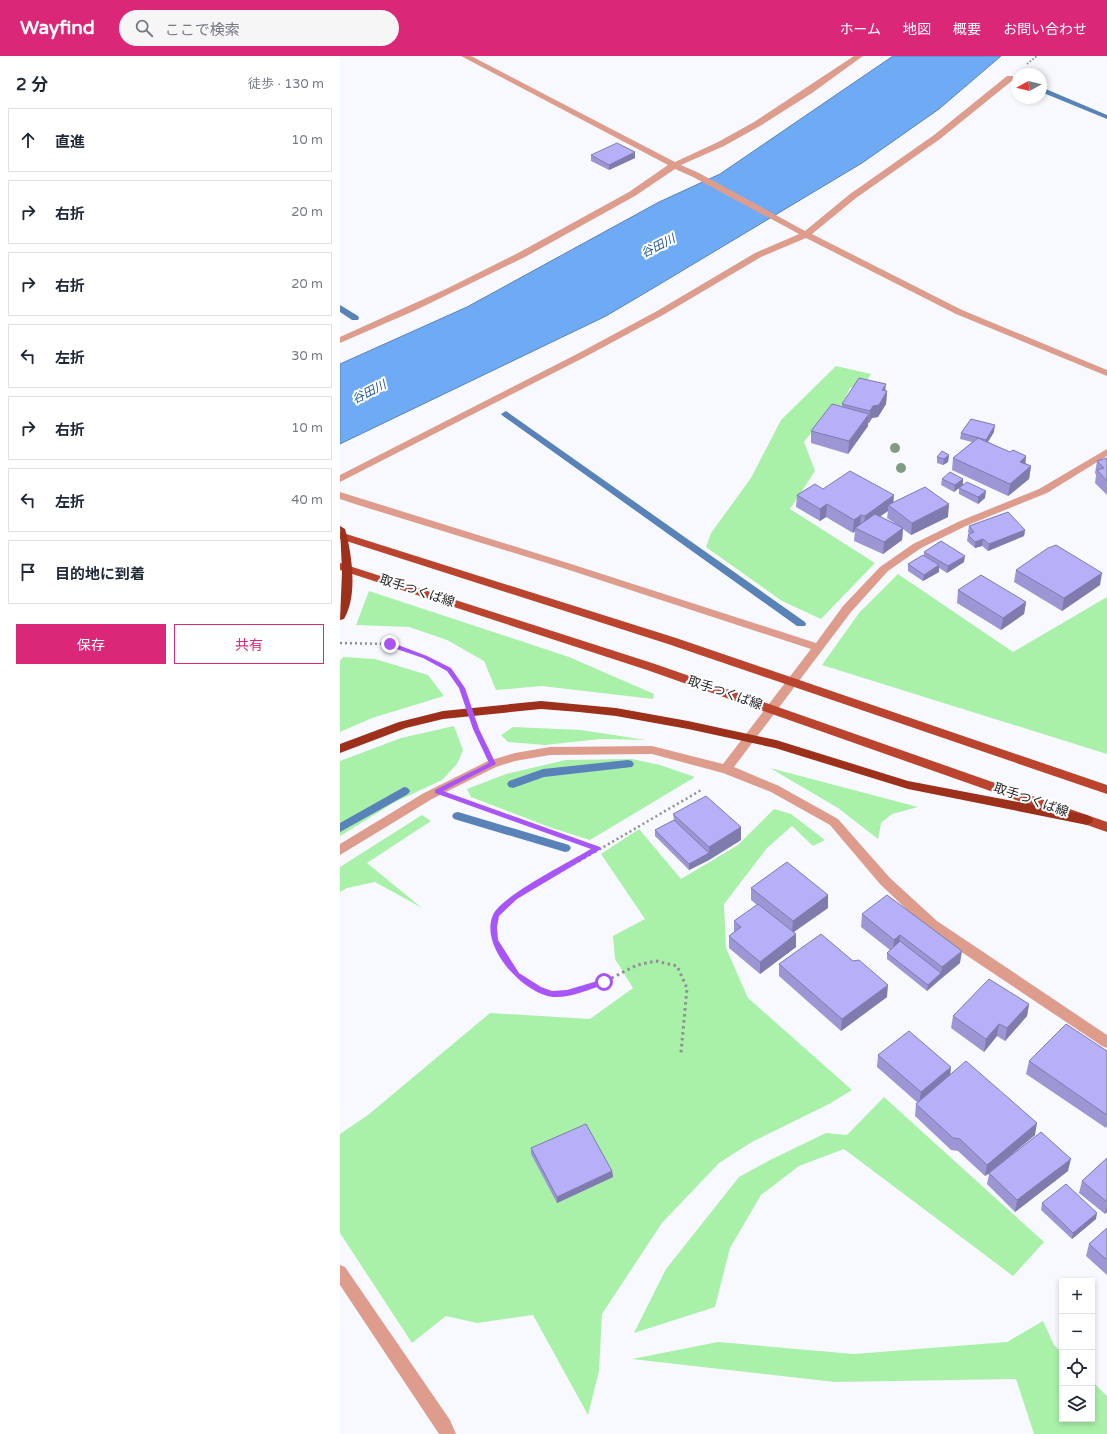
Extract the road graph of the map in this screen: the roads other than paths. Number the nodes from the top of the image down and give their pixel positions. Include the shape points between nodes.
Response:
1 (465, 56) edge
2 (859, 56) edge
3 (1010, 78) dead end
4 (676, 166) junction
5 (807, 234) junction
6 (340, 340) edge
7 (1107, 373) edge
8 (1107, 452) edge
9 (340, 480) edge
10 (340, 495) edge
11 (340, 529) edge
12 (340, 536) edge
13 (340, 566) edge
14 (340, 616) edge
15 (817, 647) junction
16 (340, 749) edge
17 (726, 769) junction
18 (1107, 790) edge
19 (1087, 820) junction
20 (1107, 827) edge
21 (340, 850) edge
22 (1107, 1042) edge
23 (340, 1272) edge
24 (448, 1434) edge

1 - 4 street
2 - 4 street via 749,128
3 - 5 street via 937,137 854,196
4 - 5 street
4 - 6 street via 628,197 536,248 428,301
5 - 7 street via 958,312
5 - 9 street via 758,256 582,355
8 - 15 street via 1043,491 964,522 917,546 884,569 847,609
10 - 15 street
11 - 14 highway via 346,550 348,579 346,599
12 - 18 main road via 672,641
13 - 19 main road, 取手つくば線 via 636,662
15 - 17 street
16 - 19 highway via 403,725 443,715 502,708 579,708 616,712 776,744 908,786
17 - 21 street via 652,750 550,750 515,757 492,764 437,791
17 - 22 street via 775,789 834,822 885,881 932,925
19 - 20 main road, 取手つくば線
23 - 24 street

